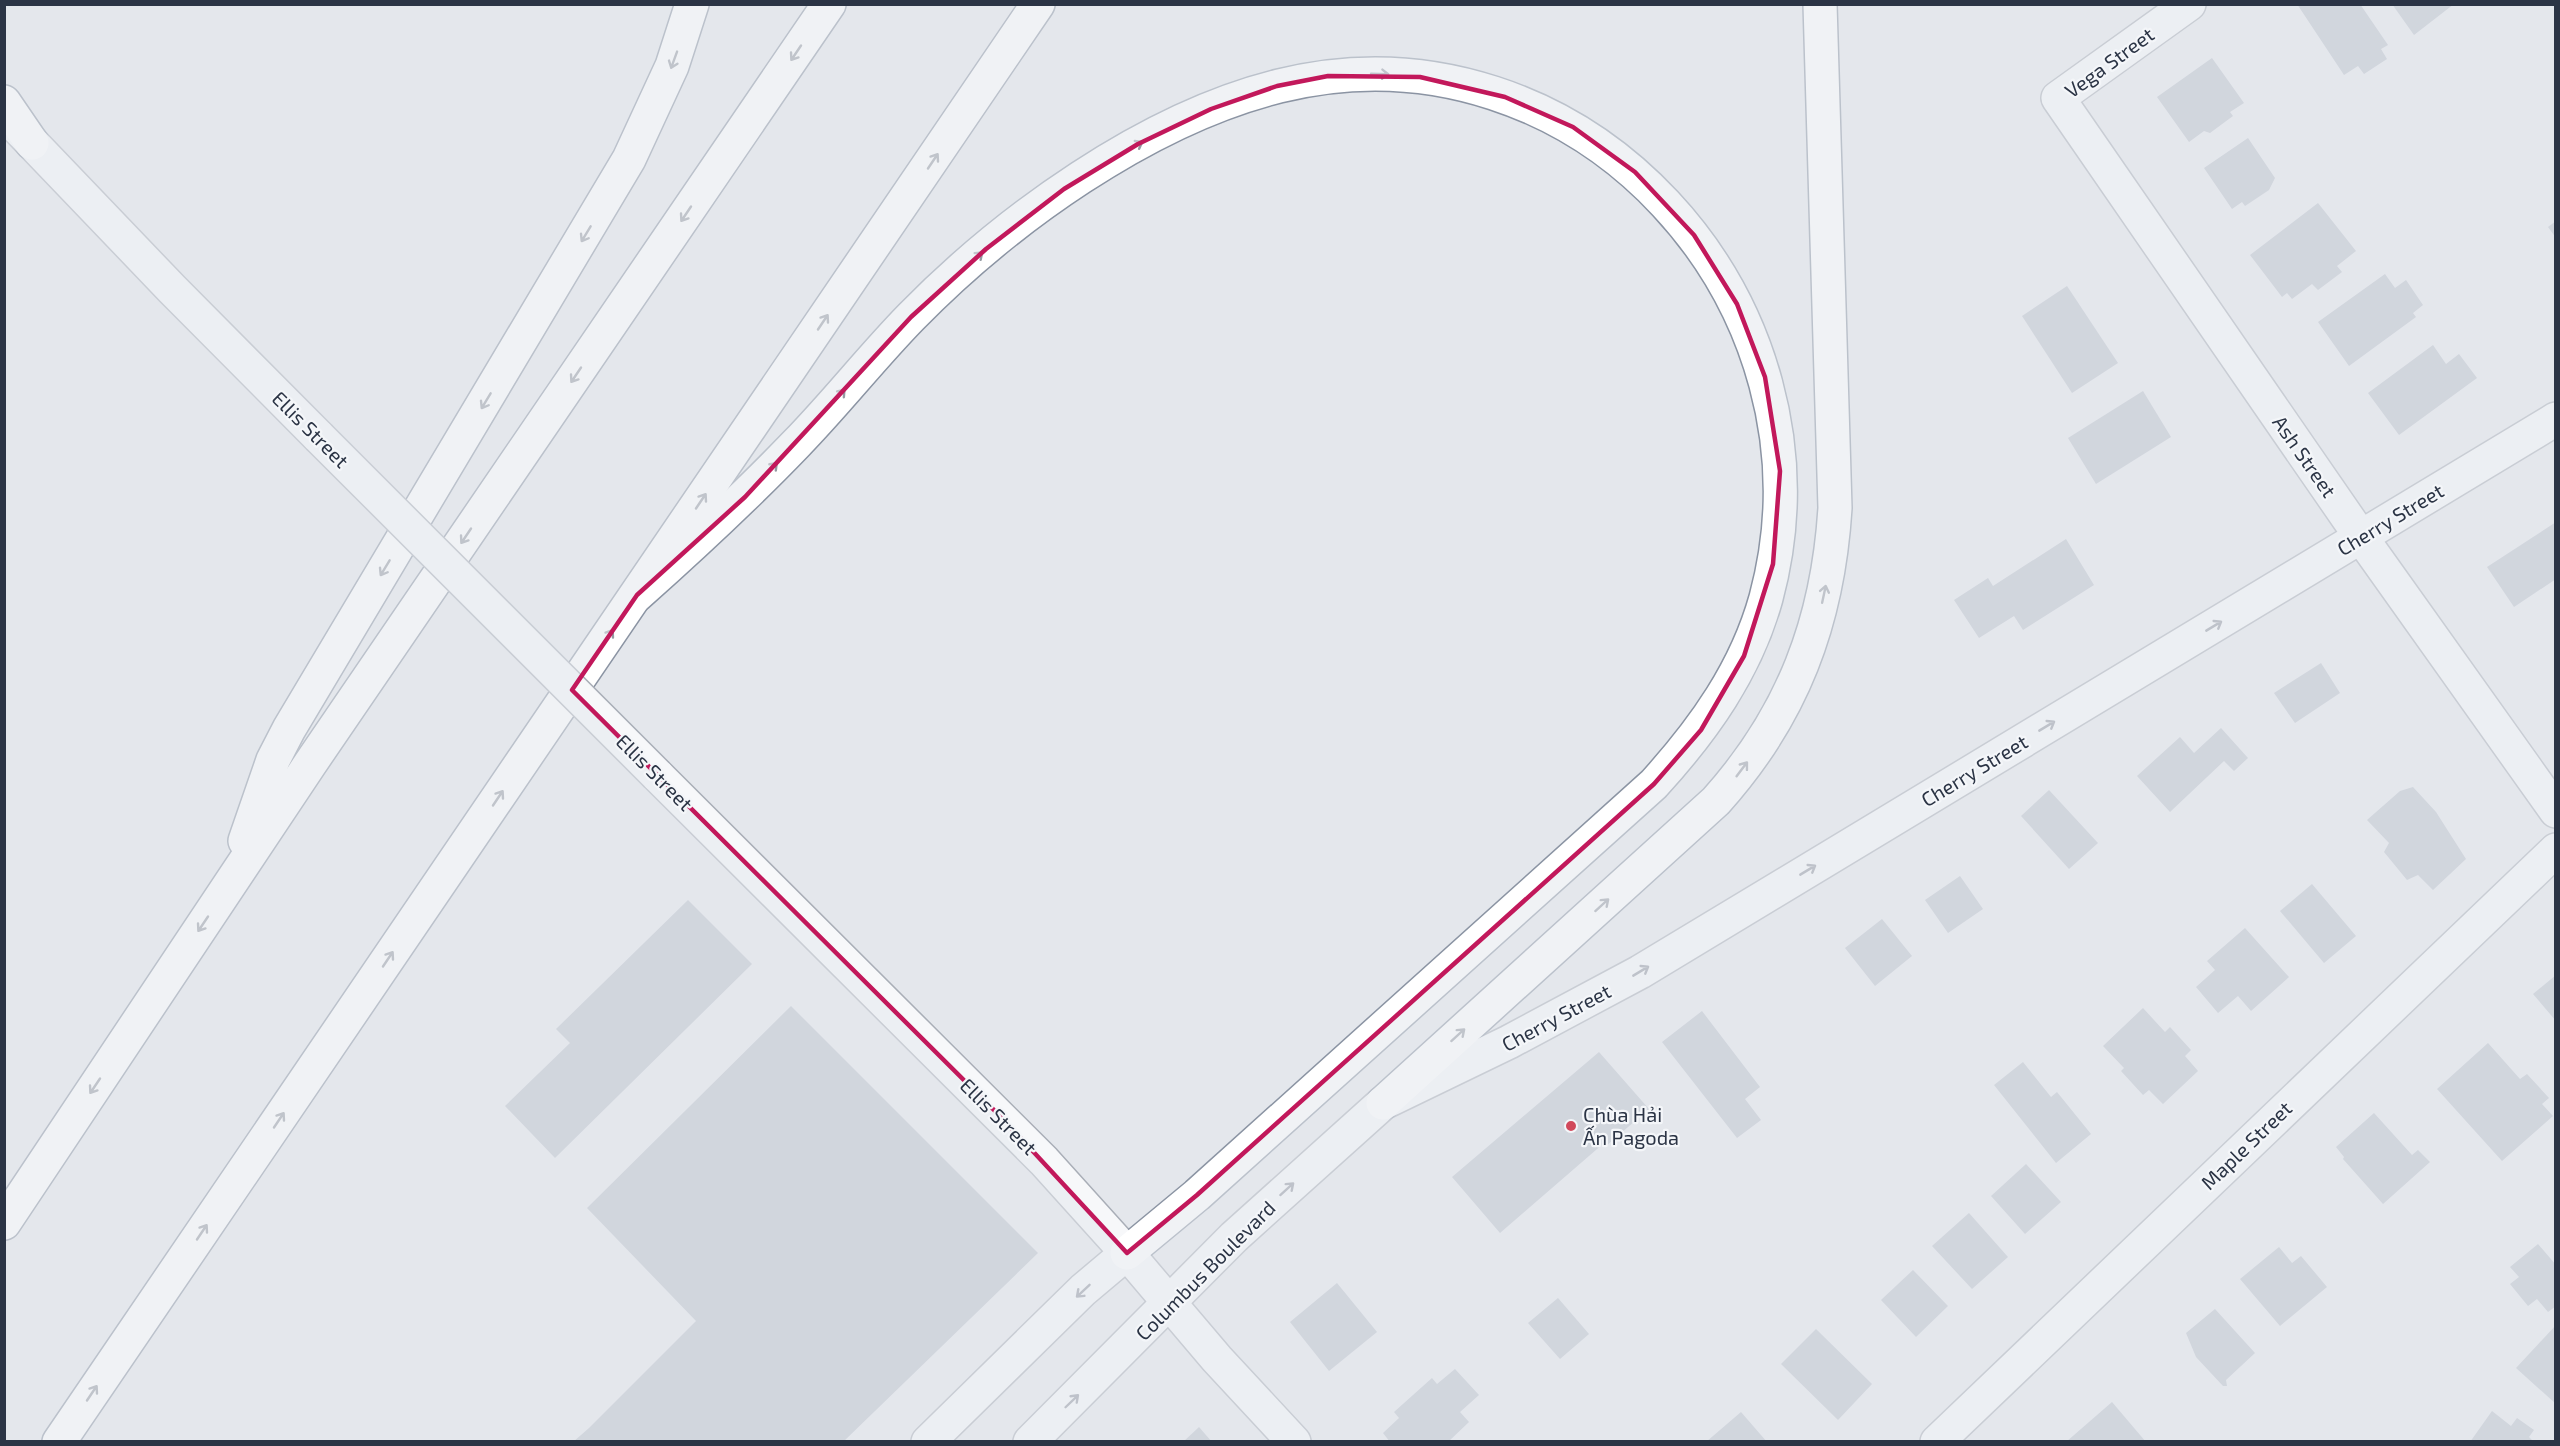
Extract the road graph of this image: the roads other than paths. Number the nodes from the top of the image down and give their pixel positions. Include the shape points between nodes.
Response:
1 (692, 4) edge
2 (829, 4) edge
3 (1038, 4) edge
4 (1820, 4) edge
5 (2189, 4) edge
6 (2058, 98) joint
7 (4, 102) edge
8 (4, 113) edge
9 (32, 143) junction
10 (2556, 419) edge
11 (2361, 537) junction
12 (637, 596) junction
13 (2556, 811) edge
14 (2556, 850) edge
15 (235, 875) junction
16 (1383, 1103) junction
17 (4, 1223) edge
18 (1127, 1253) junction
19 (1169, 1303) junction
20 (59, 1442) edge
21 (928, 1442) edge
22 (1030, 1442) edge
23 (1294, 1442) edge
24 (1937, 1442) edge

1 -> 15 highway via 668,75 618,179 289,729 262,788
2 -> 15 highway
12 -> 3 highway
16 -> 4 highway via 1716,801 1772,724 1808,649 1826,589 1835,508
5 - 6 street, Vega Street
6 - 11 street, Ash Street
7 - 9 highway
8 - 9 street, Ellis Street
9 - 18 street, Ellis Street, bridge via 172,290 1012,1128
10 - 11 street, Cherry Street
11 - 13 street, Ash Street
16 -> 11 street, Cherry Street via 1527,1033 1640,972
12 -> 18 highway via 745,496 911,317 986,249 1036,209 1101,166 1175,125 1243,97 1309,79 1366,74 1430,79 1505,97 1542,111 1605,148 1652,188 1694,236 1732,295 1753,340 1765,377 1777,446 1779,513 1773,564 1759,620 1733,678 1701,730 1654,784 1206,1188
20 -> 12 highway
14 - 24 street, Maple Street
15 -> 17 highway
19 -> 16 street, Columbus Boulevard via 1234,1237
18 - 19 street, Ellis Street
18 -> 21 street via 1083,1290
22 -> 19 street, Columbus Boulevard
19 - 23 street, Ellis Street

